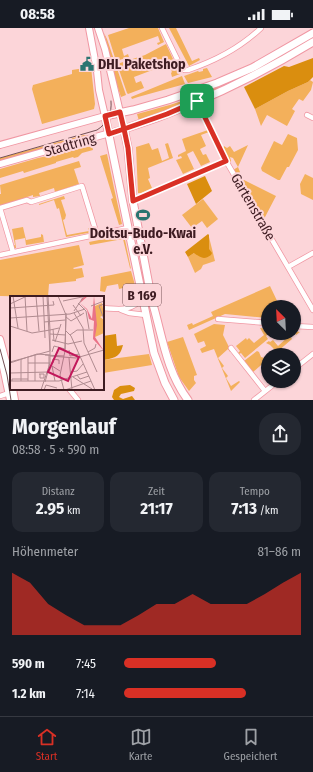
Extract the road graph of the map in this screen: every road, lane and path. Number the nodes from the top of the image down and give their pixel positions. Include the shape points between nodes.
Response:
1 (89, 28) edge
2 (98, 28) edge
3 (162, 28) edge
4 (261, 28) edge
5 (313, 33) edge
6 (313, 42) edge
7 (200, 100) junction
8 (120, 112) junction
9 (307, 115) dead end
10 (105, 116) junction
11 (313, 118) edge
12 (124, 129) junction
13 (109, 134) junction
14 (0, 145) edge
15 (226, 161) junction
16 (0, 164) edge
17 (133, 201) junction
18 (128, 228) junction
19 (97, 235) junction
20 (12, 252) junction
21 (313, 253) edge
22 (0, 255) edge
23 (288, 267) junction
24 (142, 298) junction
25 (104, 308) edge
26 (121, 310) junction
27 (313, 310) edge
28 (146, 315) junction
29 (218, 319) dead end
30 (261, 323) edge
31 (301, 326) edge
32 (313, 327) edge
33 (0, 340) edge
34 (231, 348) dead end
35 (0, 353) edge
36 (313, 354) edge
37 (301, 363) edge
38 (10, 376) edge
39 (10, 388) edge
40 (269, 388) edge
41 (70, 390) edge
42 (11, 391) edge
43 (265, 391) junction
44 (0, 396) edge
45 (169, 397) edge
46 (10, 400) edge
47 (15, 400) edge
48 (78, 400) edge
49 (174, 400) edge
50 (188, 400) edge
51 (254, 400) edge

1 - 10 main road
2 - 8 main road
3 - 4 street via 180,67 184,70 226,54
5 - 8 main road, Stadtring via 252,68 210,86 136,110
6 - 7 main road, Stadtring via 268,68
7 - 12 main road, Stadtring
7 - 15 street, Gartenstraße
8 - 10 main road, Stadtring
8 - 12 main road
9 - 11 street
10 - 13 main road, B 169
10 - 14 main road, Stadtring
12 - 13 main road, Stadtring
12 - 17 main road
13 - 16 main road, Stadtring
13 - 18 main road, B 169
15 - 17 street
15 - 23 street, Gartenstraße
17 - 50 main road, B 169 via 149,290 165,352 175,378
18 - 19 street
18 - 24 main road, B 169
19 - 20 street
19 - 20 street via 82,186 31,202 27,200 0,208
20 - 22 street
21 - 23 street
23 - 27 street, Gartenstraße
24 - 26 street via 135,306
24 - 28 main road, B 169
25 - 26 street
26 - 28 street
28 - 45 main road, B 169 via 154,353
29 - 30 street
31 - 32 street
33 - 38 main road
34 - 43 street
35 - 39 main road
36 - 37 street
40 - 43 street
41 - 48 street
42 - 44 street
42 - 46 main road
42 - 47 main road
43 - 51 street
45 - 49 main road, B 169

